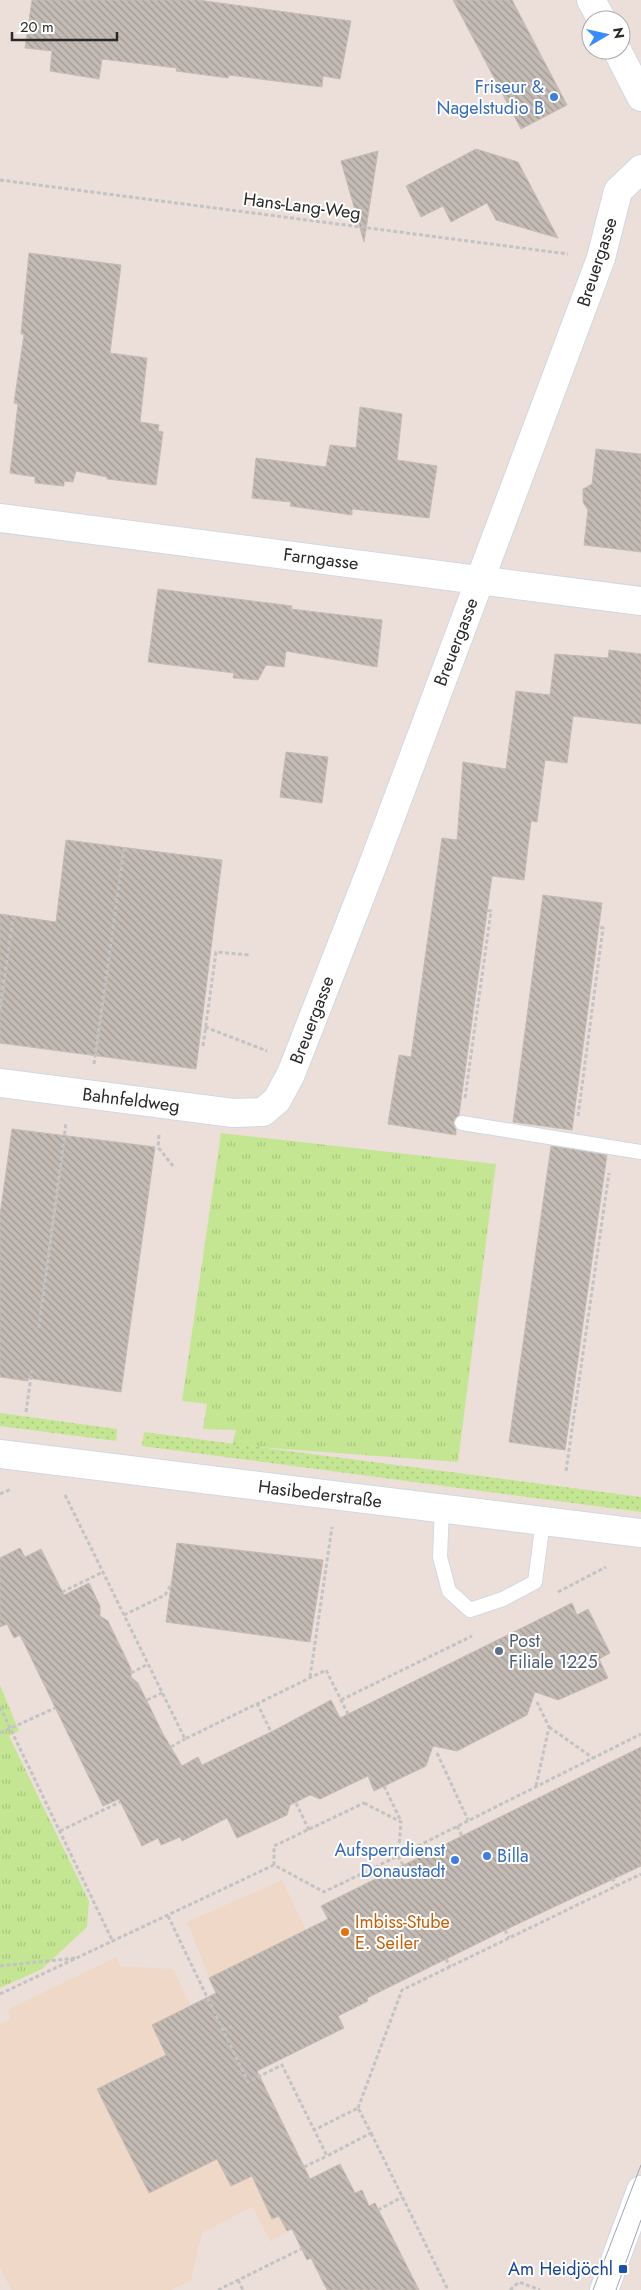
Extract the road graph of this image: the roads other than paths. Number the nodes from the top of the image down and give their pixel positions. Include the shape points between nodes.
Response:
1 (622, 60) edge
2 (641, 97) edge
3 (641, 169) edge
4 (0, 518) edge
5 (480, 579) junction
6 (641, 601) edge
7 (0, 1083) edge
8 (263, 1112) joint
9 (462, 1123) road end
10 (641, 1152) edge
11 (0, 1454) edge
12 (442, 1509) junction
13 (543, 1522) junction
14 (641, 1533) edge
15 (638, 2205) edge
16 (604, 2290) edge

1 - 2 street
3 - 5 street, Breuergasse via 618,191 601,258
4 - 5 street, Farngasse
5 - 6 street, Farngasse
5 - 8 street, Breuergasse via 296,1062 277,1100
7 - 8 street, Bahnfeldweg via 233,1113
9 - 10 lane
11 - 12 street, Hasibederstraße
12 - 13 street, Hasibederstraße
12 - 13 lane via 440,1557 450,1591 470,1610 503,1599 535,1582
13 - 14 street, Hasibederstraße
15 - 16 street

